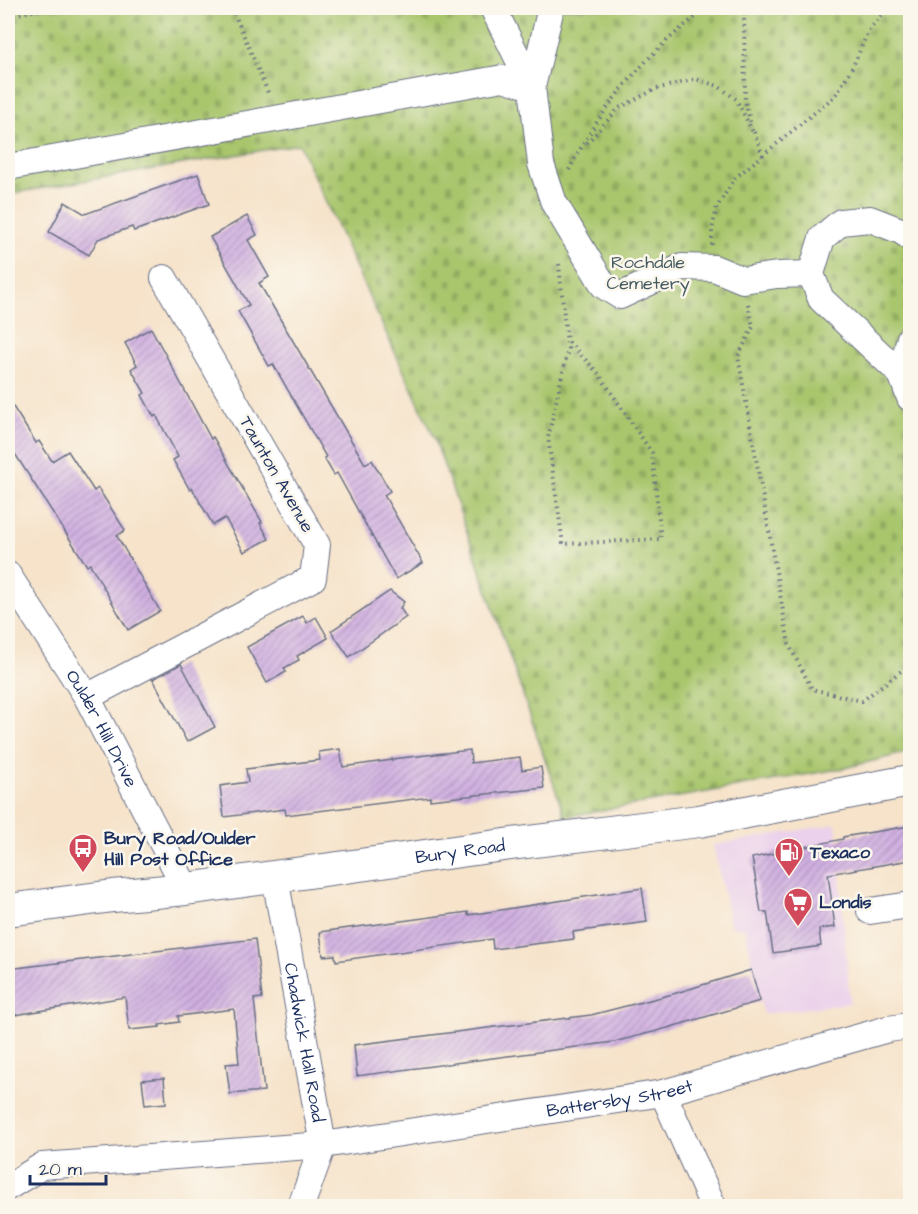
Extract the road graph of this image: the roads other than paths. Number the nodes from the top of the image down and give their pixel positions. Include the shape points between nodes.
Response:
1 (493, 8) edge
2 (552, 8) edge
3 (532, 87) junction
4 (8, 167) edge
5 (910, 237) edge
6 (811, 274) junction
7 (164, 278) dead end
8 (910, 338) edge
9 (901, 374) junction
10 (910, 398) edge
11 (8, 575) edge
12 (87, 697) junction
13 (910, 781) edge
14 (275, 877) junction
15 (186, 889) junction
16 (910, 905) edge
17 (8, 910) edge
18 (870, 911) dead end
19 (910, 1026) edge
20 (663, 1093) junction
21 (323, 1145) junction
22 (8, 1187) edge
23 (302, 1206) edge
24 (713, 1206) edge

1 - 3 street
2 - 3 street
3 - 4 street via 502,78
3 - 6 street via 541,164 554,203 604,286 620,296 682,267 714,268 742,280
5 - 6 street via 870,219 841,222 822,238
6 - 9 street via 821,300
7 - 12 street, Taunton Avenue via 317,545 313,578
8 - 9 street
9 - 10 street
11 - 12 street, Oulder Hill Drive
12 - 15 street, Oulder Hill Drive
13 - 14 main road, Bury Road via 699,821
14 - 15 main road, Bury Road
14 - 21 street, Chadwick Hall Road
15 - 17 main road, Bury Road
16 - 18 street
19 - 20 street, Battersby Street
20 - 21 street, Battersby Street
20 - 24 street
21 - 22 street, Battersby Street via 42,1166
21 - 23 street, Chadwick Hall Road

